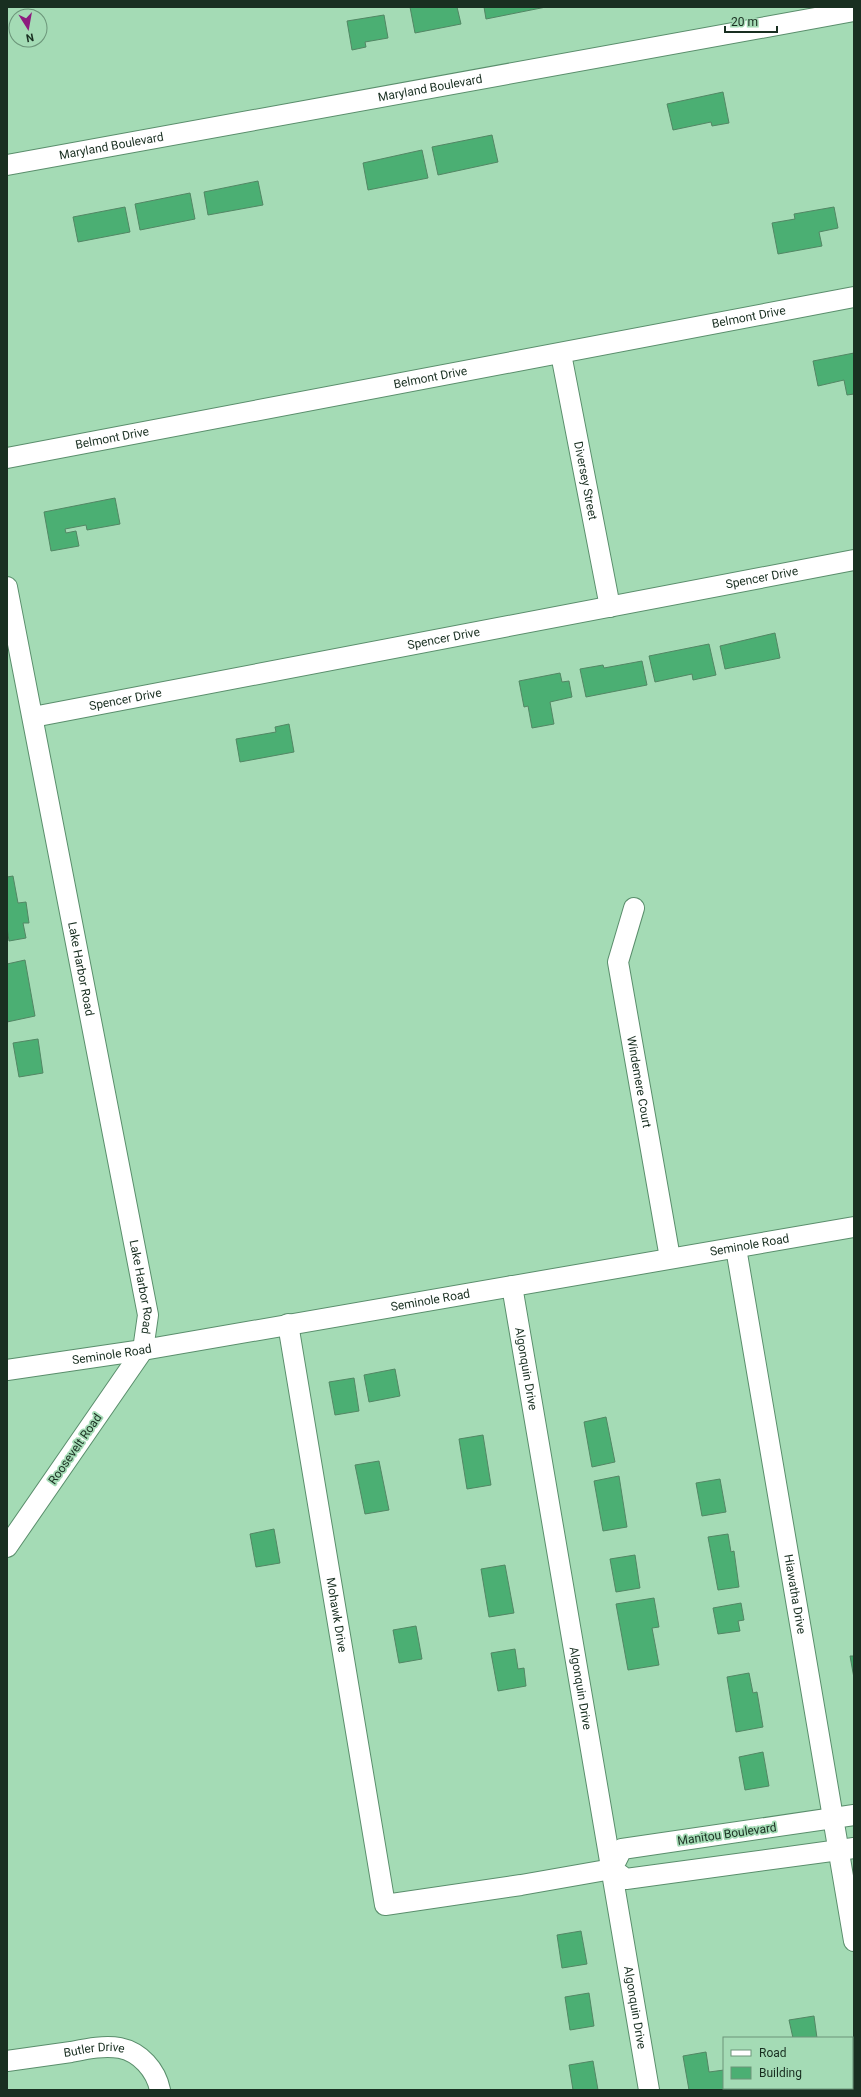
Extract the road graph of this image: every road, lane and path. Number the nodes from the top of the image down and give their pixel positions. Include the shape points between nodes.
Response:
1 (854, 11) edge
2 (7, 166) edge
3 (854, 297) edge
4 (561, 354) junction
5 (7, 458) edge
6 (854, 560) edge
7 (7, 587) edge
8 (610, 607) junction
9 (33, 717) junction
10 (634, 908) dead end
11 (854, 1227) edge
12 (736, 1248) junction
13 (670, 1258) junction
14 (512, 1286) junction
15 (288, 1324) junction
16 (143, 1350) junction
17 (7, 1370) edge
18 (7, 1546) edge
19 (854, 1815) edge
20 (833, 1818) junction
21 (846, 1850) edge
22 (612, 1869) junction
23 (854, 1941) edge
24 (7, 2061) edge
25 (160, 2090) edge
26 (649, 2090) edge

1 - 2 street, Maryland Boulevard
3 - 4 street, Belmont Drive
4 - 5 street, Belmont Drive
4 - 8 street, Diversey Street
6 - 8 street, Spencer Drive
7 - 9 street, Lake Harbor Road
8 - 9 street, Spencer Drive
9 - 16 street, Lake Harbor Road via 148,1315
10 - 13 street, Windemere Court via 618,962
11 - 12 street, Seminole Road
12 - 13 street, Seminole Road
12 - 20 street, Hiawatha Drive
13 - 14 street, Seminole Road
14 - 15 street, Seminole Road
14 - 22 street, Algonquin Drive
15 - 16 street, Seminole Road
15 - 22 street, Mohawk Drive via 385,1905
16 - 17 street, Seminole Road
16 - 18 street, Roosevelt Road
19 - 20 street, Manitou Boulevard
20 - 21 street, Hiawatha Drive
20 - 22 street, Manitou Boulevard via 622,1849
21 - 22 street via 626,1879
21 - 23 street, Hiawatha Drive
22 - 26 street, Algonquin Drive
24 - 25 street, Butler Drive via 96,2048 120,2048 140,2057 150,2068

